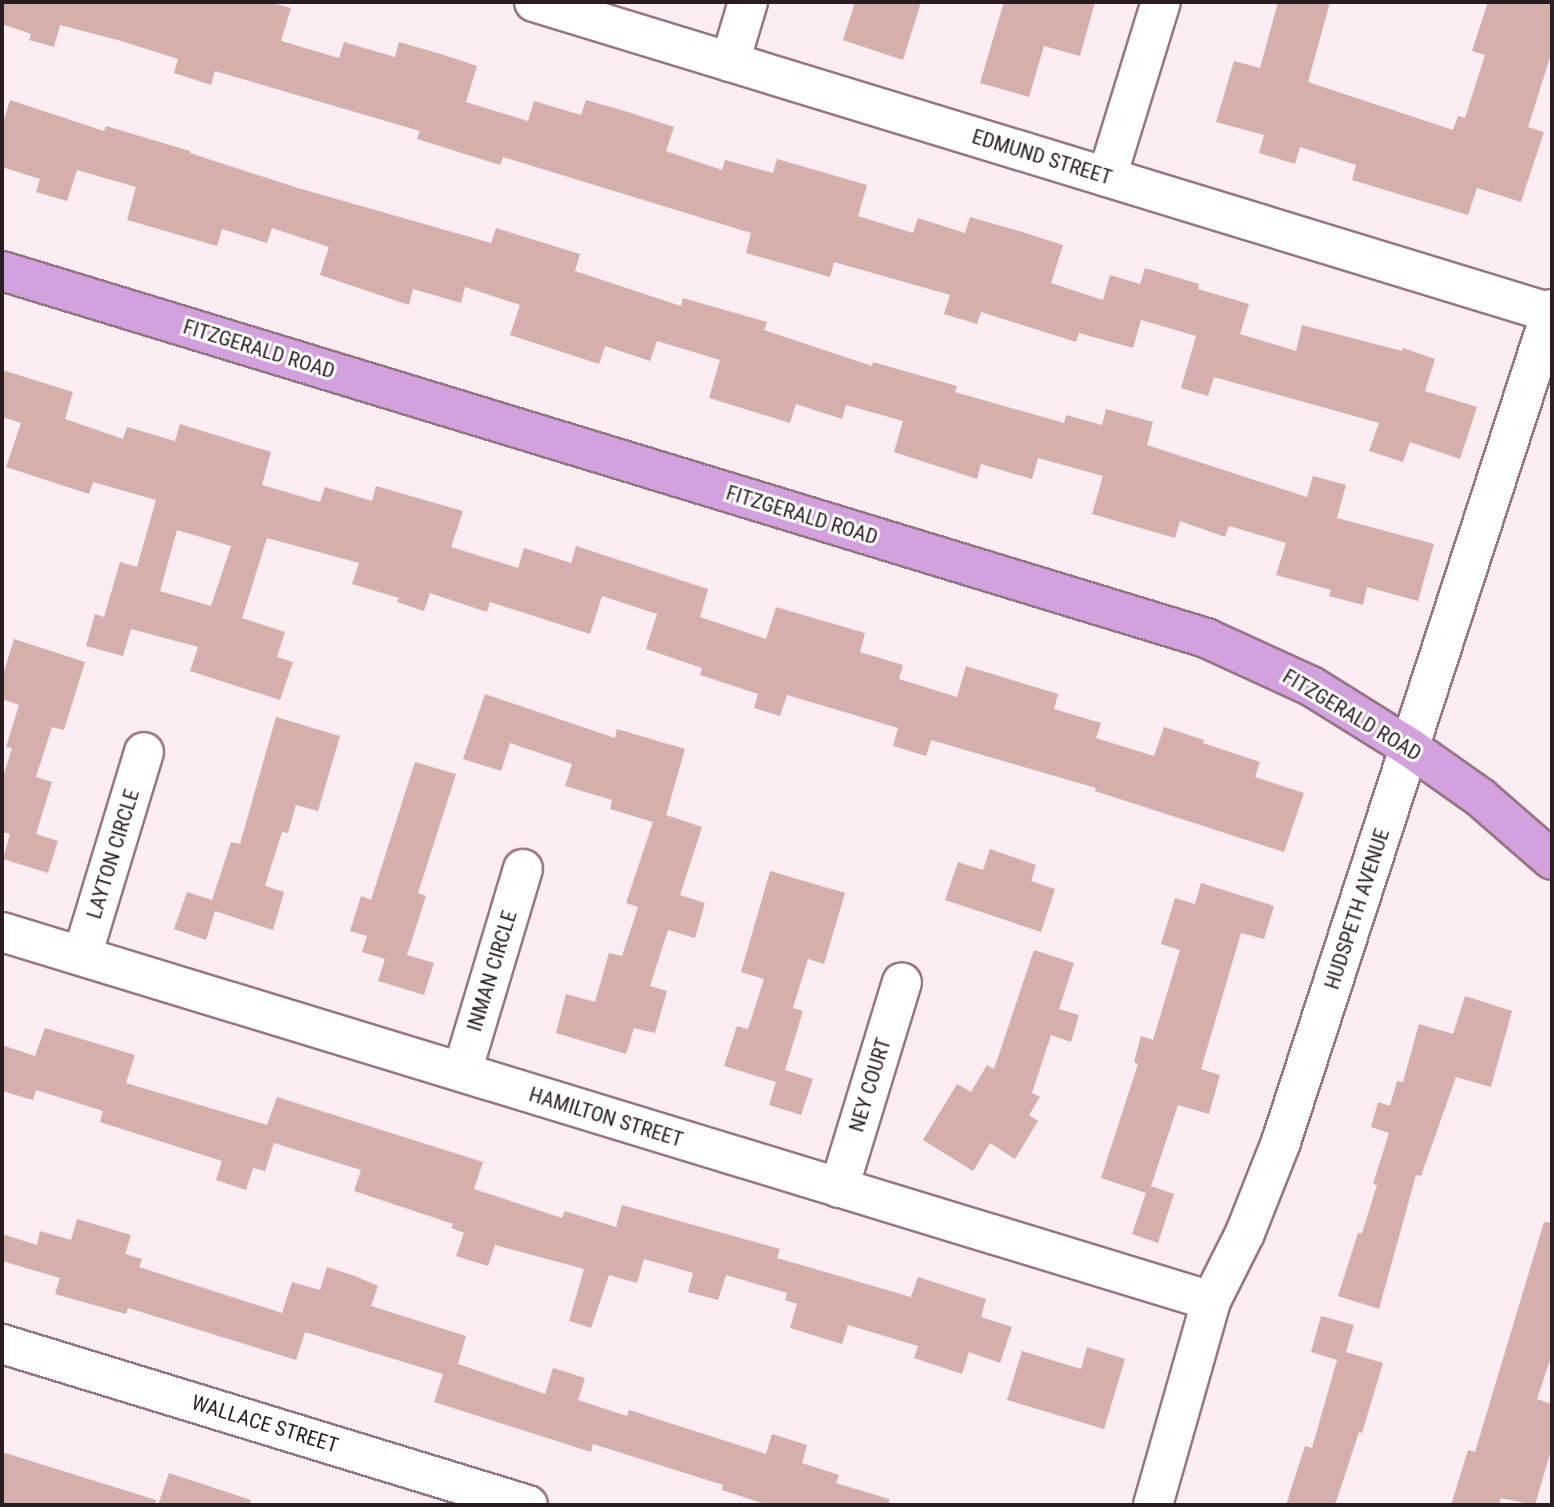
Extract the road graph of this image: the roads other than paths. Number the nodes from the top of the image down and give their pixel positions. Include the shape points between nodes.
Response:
1 (534, 2) edge
2 (748, 2) edge
3 (1161, 2) edge
4 (730, 62) junction
5 (1107, 177) junction
6 (2, 271) edge
7 (1552, 311) edge
8 (1409, 747) junction
9 (144, 752) dead end
10 (1552, 860) edge
11 (523, 869) dead end
12 (2, 932) edge
13 (82, 956) junction
14 (901, 982) dead end
15 (461, 1072) junction
16 (839, 1188) junction
17 (1211, 1301) junction
18 (2, 1344) edge
19 (528, 1505) edge
20 (1153, 1505) edge

1 - 4 street, EDMUND STREET
2 - 4 street
3 - 5 street
4 - 5 street, EDMUND STREET
5 - 7 street, EDMUND STREET
6 - 8 main road, FITZGERALD ROAD via 1206,638 1311,686
7 - 8 street, HUDSPETH AVENUE
8 - 10 main road, FITZGERALD ROAD via 1481,799
8 - 17 street, HUDSPETH AVENUE via 1282,1142
9 - 13 street, LAYTON CIRCLE
11 - 15 street, INMAN CIRCLE
12 - 13 street, HAMILTON STREET
13 - 15 street, HAMILTON STREET
14 - 16 street, NEY COURT
15 - 16 street, HAMILTON STREET
16 - 17 street, HAMILTON STREET
17 - 20 street, HUDSPETH AVENUE
18 - 19 street, WALLACE STREET

